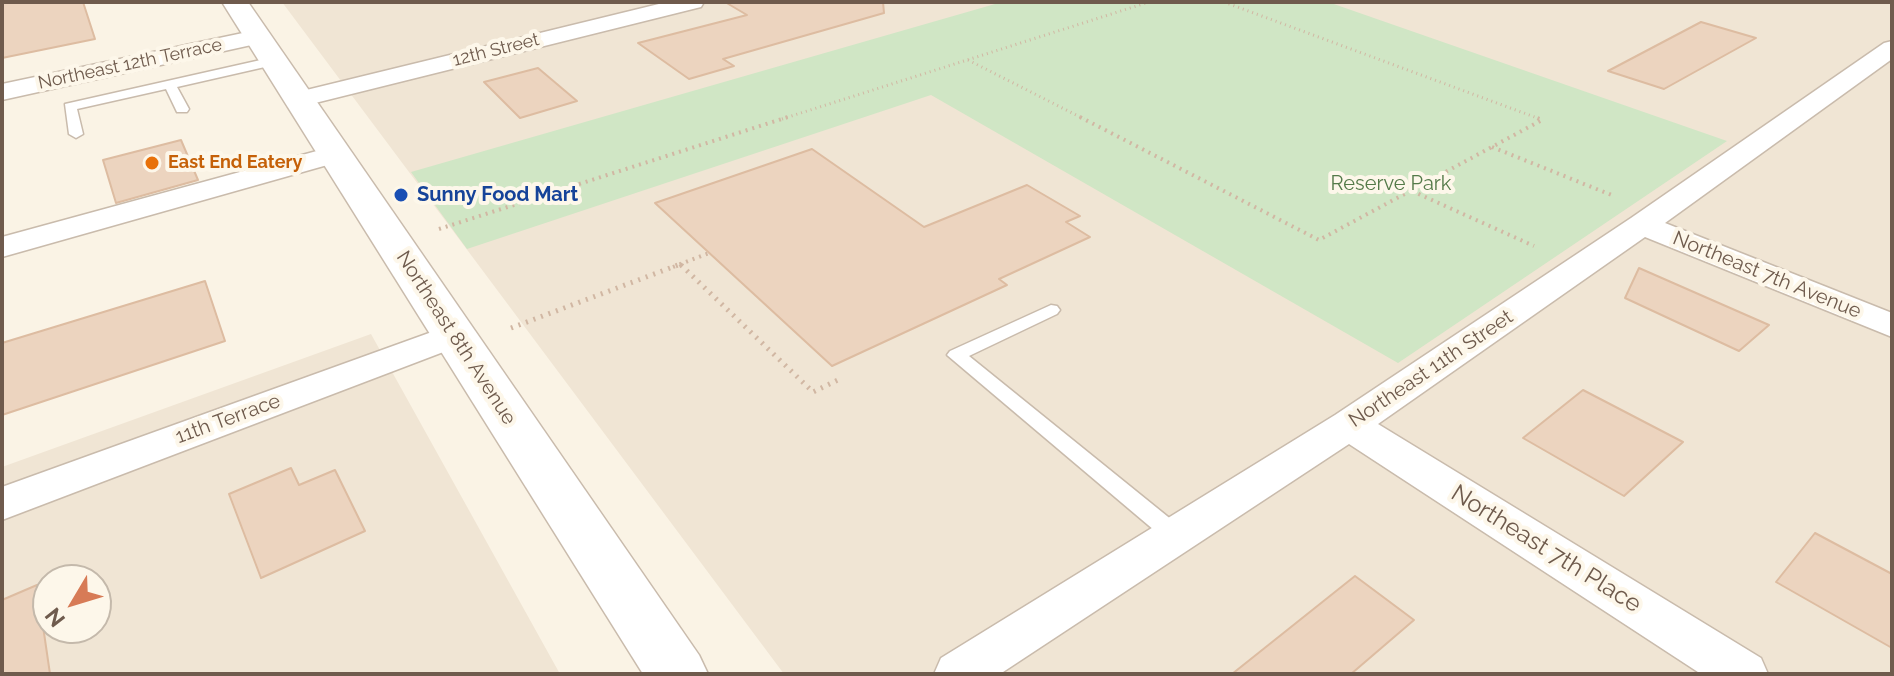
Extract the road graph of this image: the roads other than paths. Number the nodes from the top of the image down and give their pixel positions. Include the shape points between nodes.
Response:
1 (693, 2) edge
2 (255, 33) edge
3 (1892, 48) edge
4 (170, 85) junction
5 (2, 92) edge
6 (299, 99) junction
7 (182, 109) dead end
8 (76, 134) dead end
9 (335, 154) junction
10 (1642, 225) junction
11 (2, 247) edge
12 (1051, 310) dead end
13 (1892, 326) edge
14 (454, 335) junction
15 (1349, 425) junction
16 (2, 504) edge
17 (1175, 535) junction
18 (677, 674) edge
19 (959, 674) edge
20 (1743, 674) edge

1 - 6 street, 12th Street
2 - 4 lane
2 - 5 street, Northeast 12th Terrace
2 - 6 street, Northeast 8th Avenue
3 - 10 street, Northeast 11th Street
4 - 7 lane
4 - 8 lane via 70,107
6 - 9 street, Northeast 8th Avenue
9 - 11 street
9 - 14 street, Northeast 8th Avenue
10 - 13 street, Northeast 7th Avenue
10 - 15 street, Northeast 11th Street
12 - 17 lane via 956,355
14 - 16 street, 11th Terrace
14 - 18 street, Northeast 8th Avenue
15 - 17 street, Northeast 11th Street
15 - 20 street, Northeast 7th Place
17 - 19 street, Northeast 11th Street

